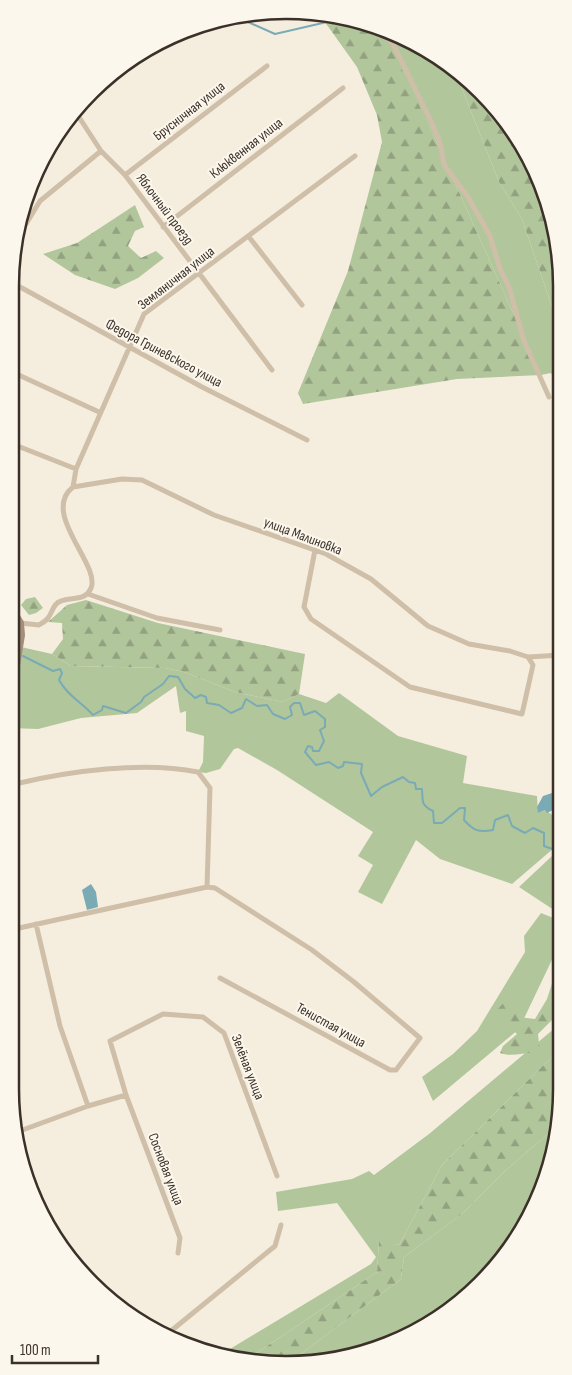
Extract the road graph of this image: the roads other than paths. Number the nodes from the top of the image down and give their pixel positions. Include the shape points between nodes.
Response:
1 (388, 39) edge
2 (267, 66) dead end
3 (343, 88) dead end
4 (79, 117) edge
5 (101, 151) junction
6 (355, 156) dead end
7 (125, 175) junction
8 (26, 224) edge
9 (163, 227) junction
10 (249, 237) junction
11 (199, 273) junction
12 (19, 286) edge
13 (302, 304) dead end
14 (131, 348) junction
15 (272, 370) dead end
16 (19, 375) edge
17 (549, 397) dead end
18 (99, 412) junction
19 (307, 440) dead end
20 (19, 447) edge
21 (76, 469) junction
22 (73, 487) junction
23 (315, 550) junction
24 (88, 594) junction
25 (20, 623) joint
26 (220, 630) dead end
27 (19, 647) edge
28 (553, 655) edge
29 (528, 657) junction
30 (19, 783) edge
31 (207, 888) junction
32 (36, 924) junction
33 (19, 928) edge
34 (220, 978) dead end
35 (126, 1095) junction
36 (88, 1106) junction
37 (22, 1130) edge
38 (277, 1176) dead end
39 (281, 1225) dead end
40 (178, 1253) dead end
41 (171, 1331) edge

1 - 17 street via 429,117 440,142 444,165 468,196 490,236 524,341
2 - 7 street, Брусничная улица
3 - 9 street, Клюквенная улица
4 - 5 street, Яблочный проезд
5 - 7 street, Яблочный проезд
5 - 8 street via 40,202
6 - 10 street, Земляничная улица
7 - 9 street, Яблочный проезд
9 - 11 street, Яблочный проезд
10 - 11 street, Земляничная улица
10 - 13 street
11 - 14 street, Земляничная улица via 144,314
11 - 15 street, Яблочный проезд
12 - 14 street, Федора Гриневского улица
14 - 18 street, Земляничная улица
14 - 19 street, Федора Гриневского улица
16 - 18 street
18 - 21 street, Земляничная улица
20 - 21 street
21 - 22 street, Земляничная улица
22 - 23 street, улица Малиновка via 122,479 142,480 214,515
22 - 24 street, Земляничная улица via 66,495 63,509 73,542 93,579
23 - 29 street, улица Малиновка via 371,579 428,626 469,644 510,650
23 - 29 street via 304,607 311,619 410,687 522,714 533,665
24 - 25 street via 60,601 39,625
24 - 26 street via 157,618
25 - 27 street
28 - 29 street
30 - 31 street via 62,773 173,767 198,772 210,788
31 - 32 street
31 - 34 street, Тенистая улица via 215,888 312,950 420,1038 396,1070 390,1070
32 - 33 street
32 - 36 street via 60,1026
35 - 36 street
35 - 38 street, Зелёная улица via 110,1041 163,1014 203,1017 224,1034
35 - 40 street, Сосновая улица via 180,1238
36 - 37 street
39 - 41 street via 274,1246

